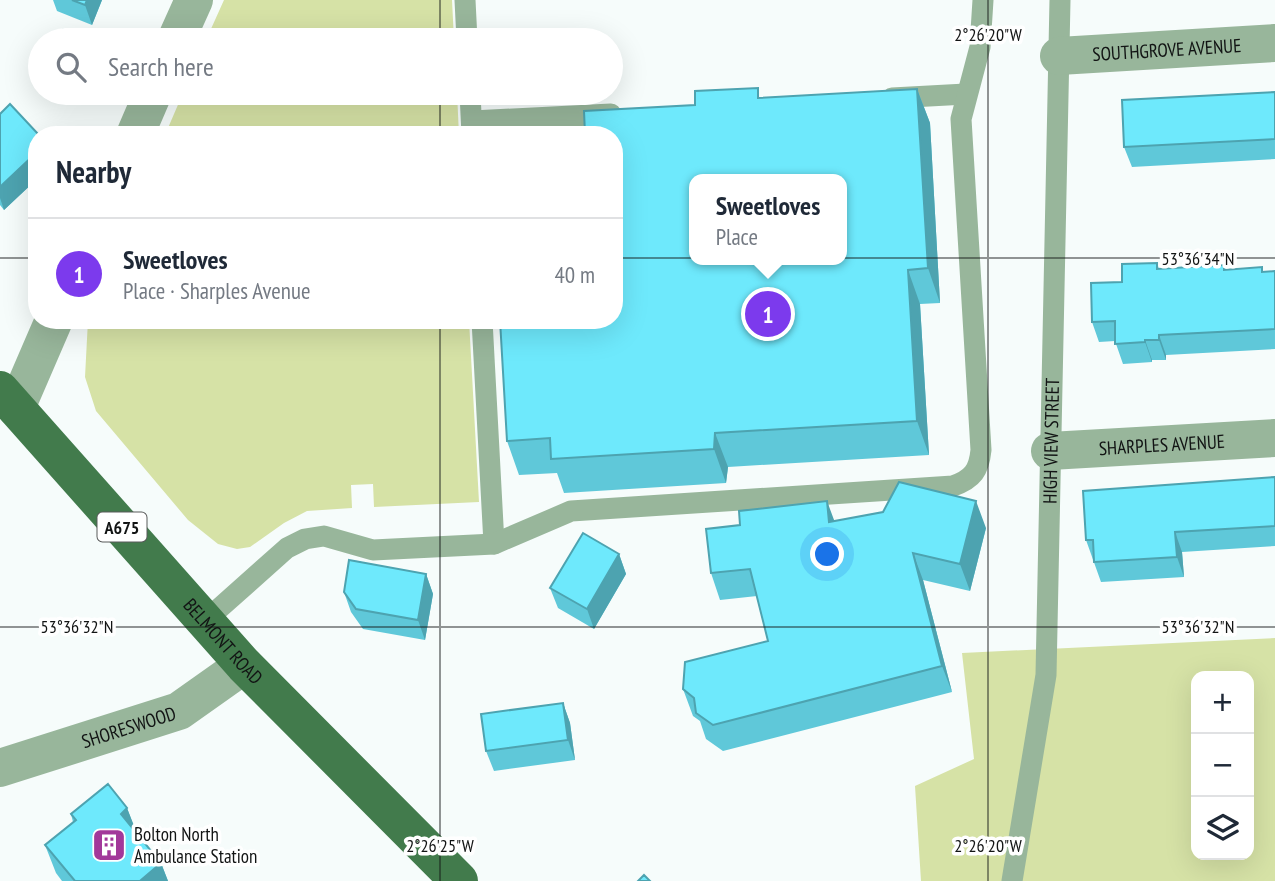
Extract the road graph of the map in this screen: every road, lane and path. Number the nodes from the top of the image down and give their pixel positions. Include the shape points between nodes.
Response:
1 (194, 0) edge
2 (465, 0) edge
3 (983, 0) edge
4 (1060, 0) edge
5 (181, 28) edge
6 (466, 28) edge
7 (1275, 43) edge
8 (1059, 56) junction
9 (967, 94) junction
10 (870, 100) edge
11 (148, 105) edge
12 (471, 105) edge
13 (636, 112) edge
14 (139, 126) edge
15 (472, 126) edge
16 (492, 126) edge
17 (49, 329) edge
18 (482, 329) edge
19 (8, 399) edge
20 (1275, 438) edge
21 (1050, 451) junction
22 (494, 544) junction
23 (205, 621) junction
24 (244, 664) junction
25 (0, 768) edge
26 (459, 881) edge
27 (1012, 881) edge

1 - 5 street
2 - 6 lane
3 - 9 lane via 980,47
4 - 8 lane, HIGH VIEW STREET
7 - 8 street, SOUTHGROVE AVENUE
8 - 21 lane, HIGH VIEW STREET
9 - 10 lane
9 - 22 lane via 961,119 981,450 979,467 968,481 953,486 570,511
11 - 14 street
12 - 15 lane
13 - 16 lane
17 - 19 street
18 - 22 lane
19 - 23 main road, BELMONT ROAD / A675
20 - 21 street, SHARPLES AVENUE
21 - 27 lane, HIGH VIEW STREET via 1046,675
22 - 23 lane via 373,550 324,536 305,539 287,548
23 - 24 main road, BELMONT ROAD / A675
24 - 25 street, SHORESWOOD via 179,711
24 - 26 main road, BELMONT ROAD / A675

